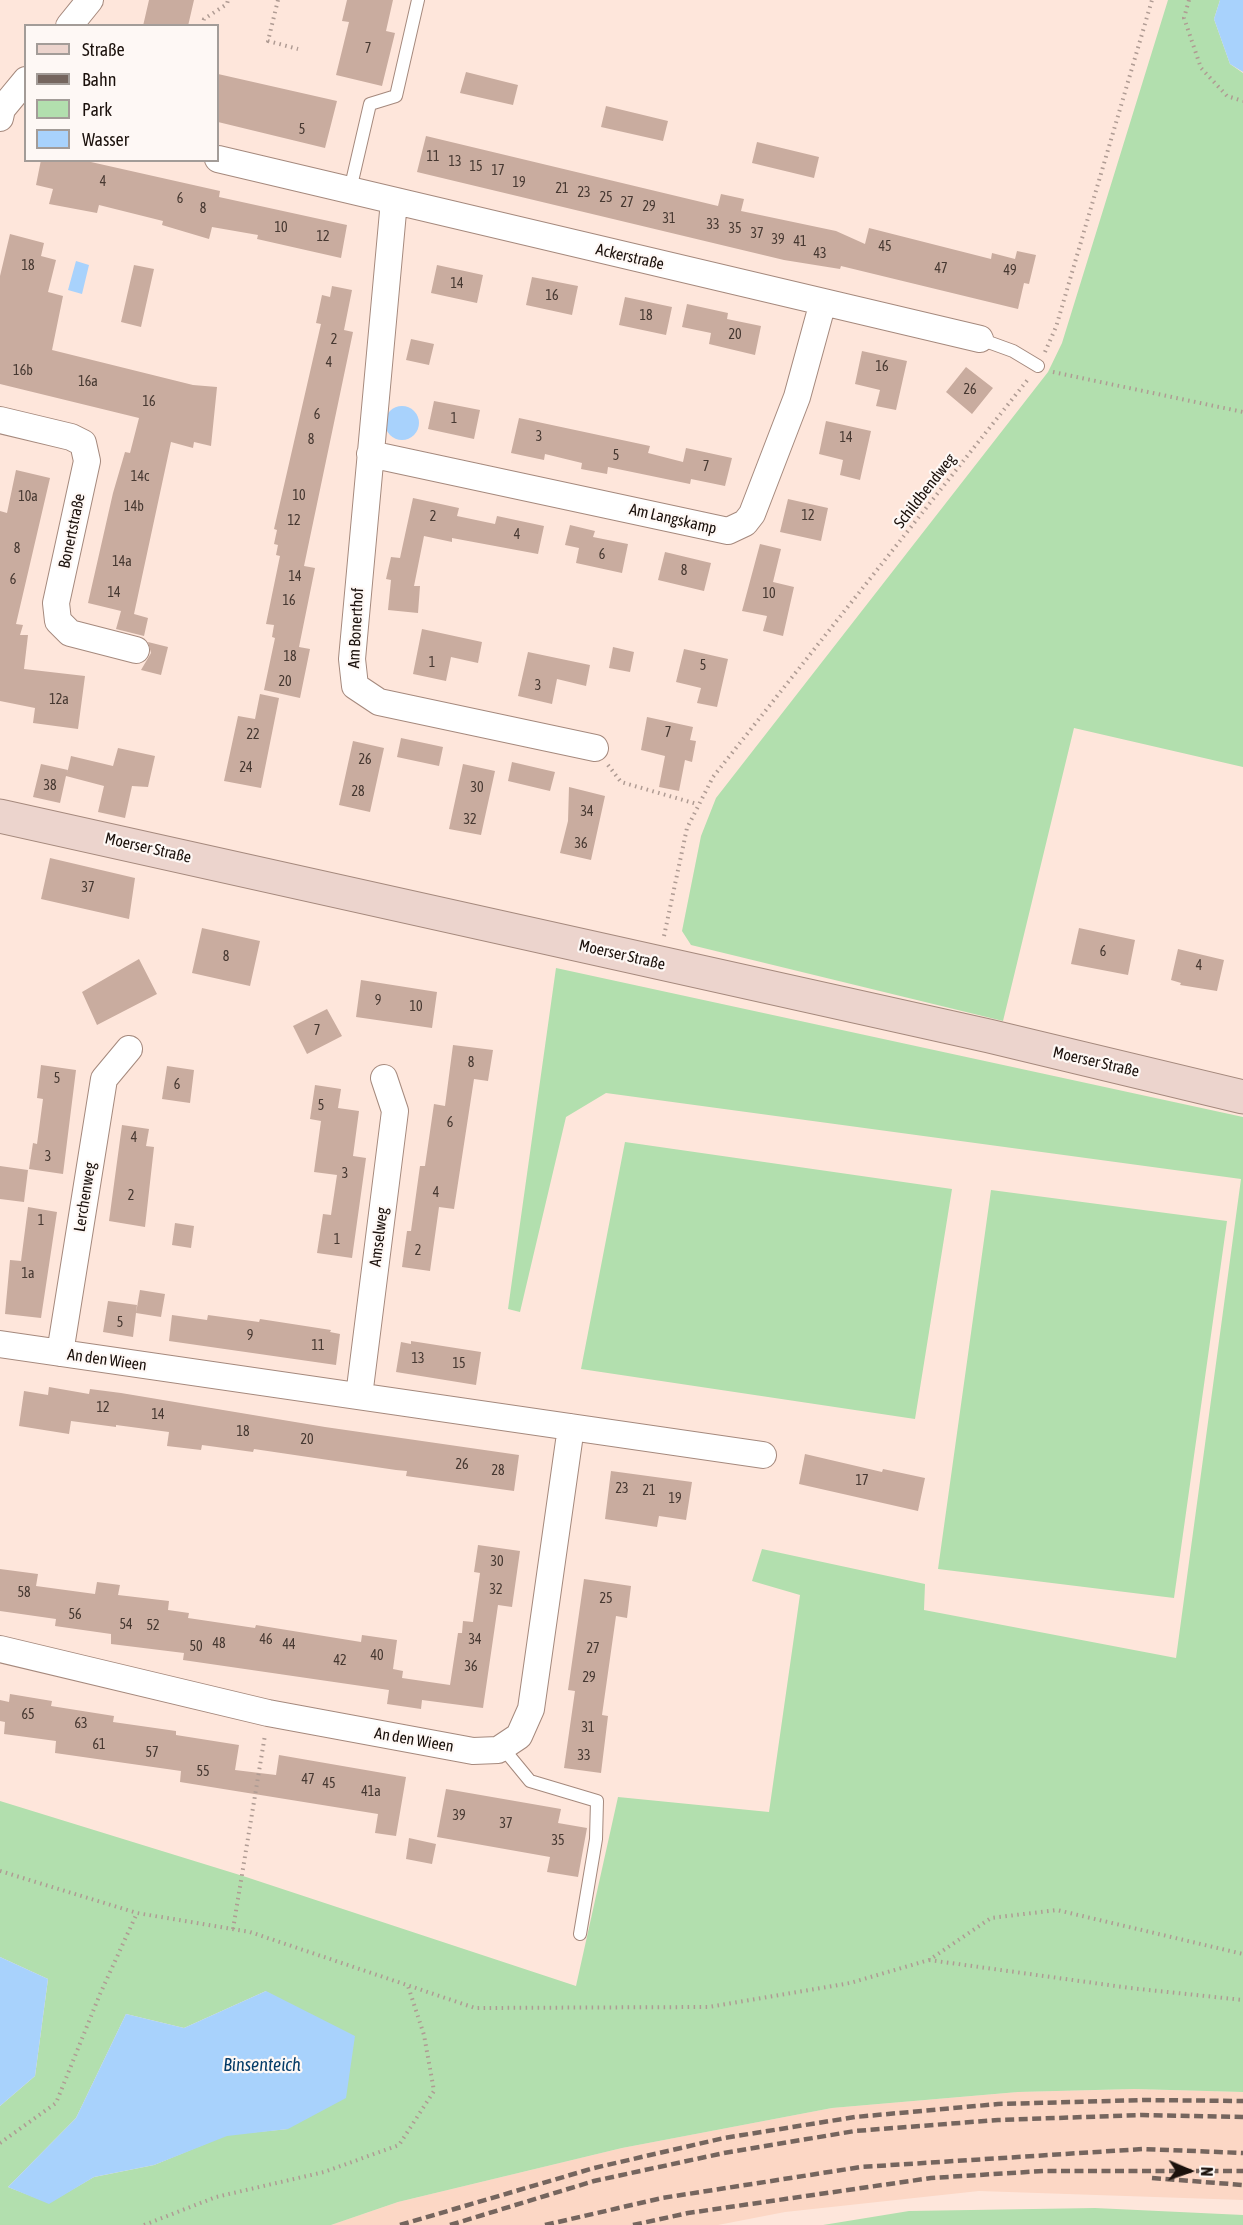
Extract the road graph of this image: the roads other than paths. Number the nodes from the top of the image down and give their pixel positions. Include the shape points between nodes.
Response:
1 (90, 0) edge
2 (418, 0) edge
3 (71, 24) edge
4 (24, 83) edge
5 (7, 112) edge
6 (219, 159) edge
7 (350, 190) junction
8 (394, 201) junction
9 (823, 302) junction
10 (980, 339) joint
11 (1038, 366) road end
12 (0, 420) edge
13 (370, 453) junction
14 (135, 650) dead end
15 (595, 748) road end
16 (0, 816) edge
17 (129, 1049) dead end
18 (384, 1078) dead end
19 (1243, 1097) edge
20 (0, 1344) edge
21 (60, 1353) junction
22 (359, 1396) junction
23 (571, 1427) junction
24 (763, 1455) dead end
25 (0, 1649) edge
26 (502, 1747) junction
27 (580, 1934) dead end

1 - 3 street
2 - 7 lane via 396,96 370,104
4 - 5 street
6 - 7 street, Ackerstraße
7 - 8 street, Ackerstraße
8 - 9 street, Ackerstraße
8 - 13 street, Am Bonerthof
9 - 10 street, Ackerstraße
9 - 13 street, Am Langskamp via 797,397 752,514 745,523 728,531
10 - 11 lane, Ackerstraße via 1013,351
12 - 14 street, Bonertstraße via 83,443 87,461 56,603 58,621 70,633
13 - 15 street, Am Bonerthof via 352,659 356,686 379,702
16 - 19 main road, Moerser Straße via 989,1036
17 - 21 street, Lerchenweg via 104,1079
18 - 22 street, Amselweg via 395,1112
20 - 21 street, An den Wieen
21 - 22 street, An den Wieen
22 - 23 street, An den Wieen
23 - 24 street, An den Wieen
23 - 26 street via 531,1709 519,1736
25 - 26 street, An den Wieen via 268,1713 473,1751
26 - 27 lane via 530,1781 597,1801 596,1839

